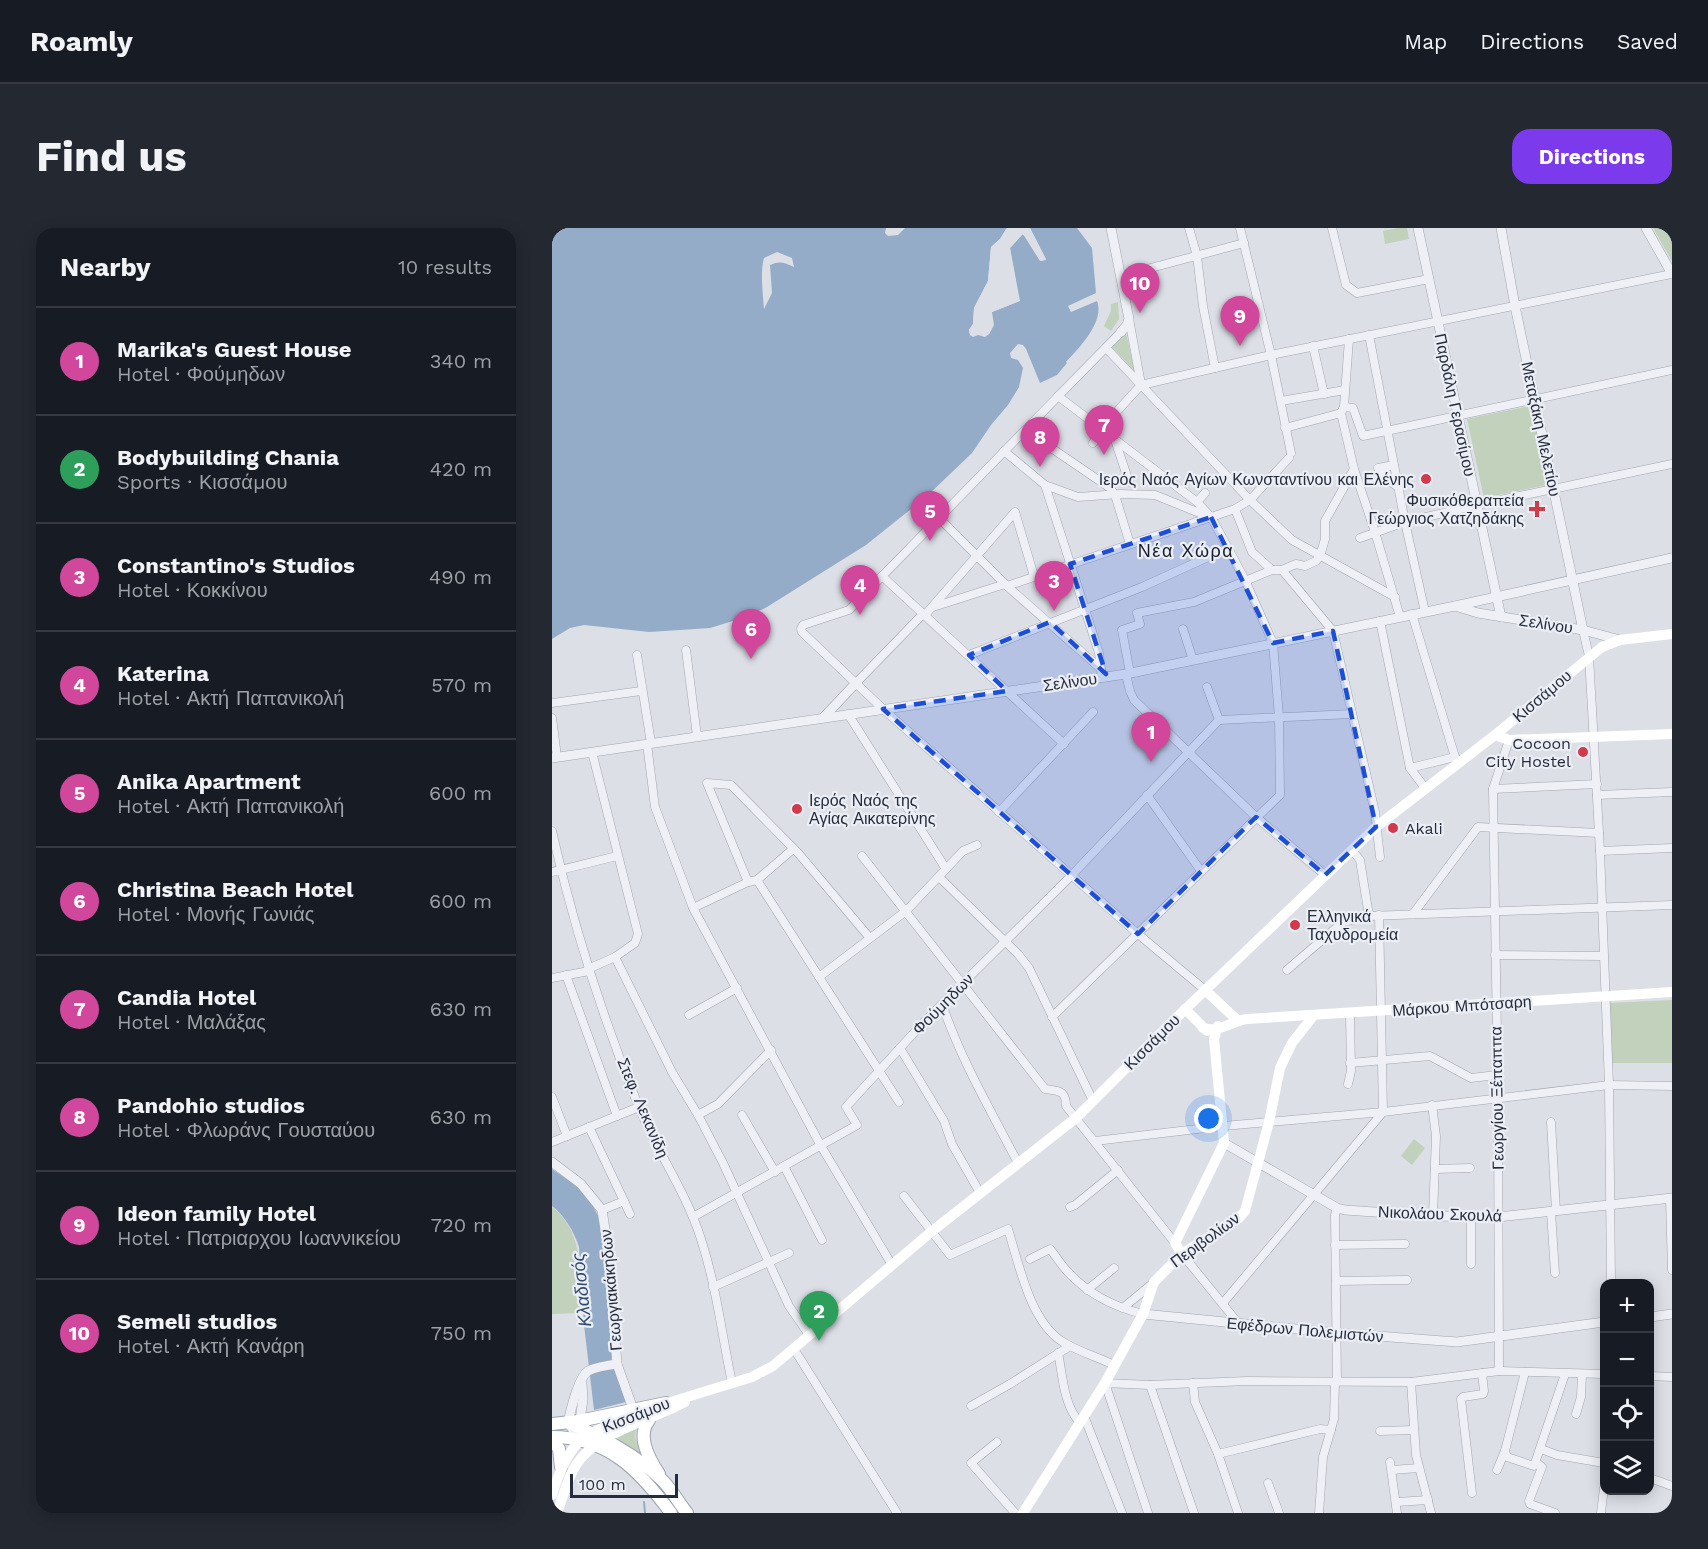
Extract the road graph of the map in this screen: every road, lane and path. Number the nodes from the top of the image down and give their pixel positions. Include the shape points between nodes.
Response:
1 (1111, 228) edge
2 (1189, 228) edge
3 (1240, 228) edge
4 (1332, 228) edge
5 (1418, 228) edge
6 (1501, 228) edge
7 (1646, 228) edge
8 (1244, 243) junction
9 (1197, 256) junction
10 (1672, 274) edge
11 (1121, 276) junction
12 (1429, 279) junction
13 (1515, 306) junction
14 (1129, 319) junction
15 (1438, 321) junction
16 (1121, 332) joint
17 (1369, 335) junction
18 (1349, 339) junction
19 (1313, 346) junction
20 (1106, 348) junction
21 (1271, 355) junction
22 (1215, 368) junction
23 (1672, 370) edge
24 (1141, 385) junction
25 (1345, 390) junction
26 (1324, 394) junction
27 (1058, 396) junction
28 (1535, 399) junction
29 (1281, 401) junction
30 (1342, 410) junction
31 (1458, 416) junction
32 (1285, 428) junction
33 (1025, 430) junction
34 (1102, 430) junction
35 (1387, 431) junction
36 (1114, 439) junction
37 (1093, 442) dead end
38 (1004, 451) junction
39 (1672, 464) edge
40 (1394, 465) junction
41 (1354, 469) junction
42 (1129, 482) dead end
43 (1045, 485) junction
44 (1398, 487) junction
45 (1554, 488) junction
46 (1205, 493) dead end
47 (1114, 495) junction
48 (1250, 500) junction
49 (1197, 502) junction
50 (1477, 505) junction
51 (1235, 509) junction
52 (939, 518) junction
53 (1211, 518) junction
54 (1405, 522) junction
55 (1375, 532) junction
56 (1360, 538) dead end
57 (1130, 544) junction
58 (1228, 548) junction
59 (977, 556) junction
60 (1320, 556) junction
61 (1672, 558) edge
62 (1070, 564) junction
63 (1272, 570) junction
64 (1282, 570) junction
65 (882, 576) junction
66 (1034, 576) junction
67 (1245, 580) junction
68 (1572, 580) junction
69 (1006, 585) junction
70 (1496, 596) junction
71 (1395, 597) junction
72 (1455, 606) junction
73 (933, 607) junction
74 (1083, 609) junction
75 (1425, 612) junction
76 (1412, 614) junction
77 (925, 615) junction
78 (1501, 616) junction
79 (1400, 617) junction
80 (1380, 621) junction
81 (1050, 622) junction
82 (1183, 629) dead end
83 (1583, 630) junction
84 (1333, 631) junction
85 (1672, 634) edge
86 (1620, 640) junction
87 (1273, 643) junction
88 (686, 650) dead end
89 (637, 655) dead end
90 (969, 655) junction
91 (1589, 656) junction
92 (1193, 660) junction
93 (1101, 673) junction
94 (1128, 673) junction
95 (855, 684) junction
96 (1207, 687) dead end
97 (641, 691) junction
98 (1007, 691) junction
99 (552, 703) edge
100 (883, 709) junction
101 (1093, 712) dead end
102 (848, 714) junction
103 (1352, 714) junction
104 (1279, 717) junction
105 (552, 718) edge
106 (823, 718) junction
107 (1219, 720) junction
108 (1672, 734) edge
109 (1494, 735) junction
110 (697, 736) junction
111 (1593, 738) junction
112 (1509, 740) junction
113 (649, 743) junction
114 (1064, 744) junction
115 (592, 752) junction
116 (1187, 752) junction
117 (554, 757) edge
118 (1457, 760) junction
119 (1410, 768) junction
120 (1597, 784) junction
121 (1425, 788) junction
122 (1493, 789) junction
123 (1672, 792) edge
124 (1147, 795) junction
125 (1597, 795) junction
126 (999, 812) junction
127 (1256, 817) junction
128 (1376, 827) junction
129 (1492, 828) junction
130 (552, 831) edge
131 (1599, 833) junction
132 (977, 845) dead end
133 (1672, 848) edge
134 (793, 849) junction
135 (1352, 850) junction
136 (1600, 851) junction
137 (617, 855) junction
138 (862, 856) dead end
139 (1380, 857) dead end
140 (946, 869) junction
141 (556, 871) edge
142 (1201, 872) junction
143 (1072, 875) junction
144 (1325, 875) junction
145 (939, 877) junction
146 (757, 880) junction
147 (748, 882) junction
148 (1672, 905) edge
149 (1602, 907) junction
150 (693, 908) junction
151 (906, 911) junction
152 (1494, 911) junction
153 (1413, 914) junction
154 (1379, 915) junction
155 (1369, 916) junction
156 (1138, 934) junction
157 (869, 937) junction
158 (1005, 941) junction
159 (1494, 955) junction
160 (1603, 956) junction
161 (615, 957) junction
162 (588, 970) junction
163 (1287, 970) dead end
164 (566, 975) junction
165 (819, 977) junction
166 (552, 978) edge
167 (963, 984) junction
168 (737, 988) junction
169 (1205, 990) junction
170 (1672, 992) edge
171 (1605, 997) junction
172 (942, 1004) junction
173 (1495, 1004) junction
174 (1185, 1009) junction
175 (1381, 1011) junction
176 (1350, 1013) junction
177 (689, 1015) dead end
178 (1314, 1015) junction
179 (1052, 1017) junction
180 (1235, 1018) junction
181 (1253, 1019) junction
182 (1203, 1028) junction
183 (1221, 1028) junction
184 (1215, 1044) junction
185 (900, 1048) junction
186 (771, 1050) junction
187 (1382, 1060) junction
188 (1350, 1063) junction
189 (879, 1071) junction
190 (1497, 1075) junction
191 (1348, 1084) dead end
192 (1609, 1085) junction
193 (1672, 1086) edge
194 (552, 1097) edge
195 (1498, 1097) junction
196 (1093, 1101) junction
197 (898, 1102) dead end
198 (1432, 1106) junction
199 (639, 1107) junction
200 (1383, 1112) junction
201 (742, 1115) dead end
202 (617, 1116) junction
203 (698, 1116) junction
204 (1076, 1118) junction
205 (1269, 1122) junction
206 (1551, 1122) dead end
207 (1223, 1126) junction
208 (590, 1127) junction
209 (567, 1136) junction
210 (552, 1142) edge
211 (1095, 1142) junction
212 (1224, 1143) junction
213 (821, 1146) junction
214 (552, 1162) edge
215 (1259, 1162) junction
216 (1018, 1163) junction
217 (784, 1166) junction
218 (1435, 1168) junction
219 (1470, 1168) dead end
220 (1118, 1170) junction
221 (775, 1172) junction
222 (737, 1192) junction
223 (980, 1193) junction
224 (1315, 1194) junction
225 (904, 1196) dead end
226 (1671, 1198) edge
227 (624, 1201) junction
228 (1610, 1205) junction
229 (1070, 1207) dead end
230 (1337, 1208) junction
231 (602, 1210) junction
232 (1553, 1212) junction
233 (630, 1214) dead end
234 (1433, 1216) junction
235 (693, 1217) junction
236 (1471, 1217) junction
237 (1498, 1217) junction
238 (931, 1232) junction
239 (822, 1240) dead end
240 (1175, 1243) junction
241 (1405, 1244) dead end
242 (1335, 1245) junction
243 (789, 1253) dead end
244 (1182, 1254) junction
245 (1030, 1259) dead end
246 (769, 1262) junction
247 (1471, 1264) dead end
248 (892, 1265) junction
249 (1114, 1268) dead end
250 (1672, 1270) edge
251 (1555, 1273) dead end
252 (1611, 1279) edge
253 (1407, 1280) dead end
254 (1336, 1281) junction
255 (1154, 1282) junction
256 (713, 1287) junction
257 (1087, 1290) junction
258 (1223, 1303) junction
259 (1123, 1308) junction
260 (1143, 1314) junction
261 (1672, 1314) edge
262 (1654, 1316) edge
263 (1238, 1323) junction
264 (1600, 1323) edge
265 (1337, 1333) junction
266 (809, 1335) junction
267 (1500, 1337) junction
268 (1070, 1346) junction
269 (794, 1349) junction
270 (1058, 1353) junction
271 (615, 1364) junction
272 (1114, 1365) junction
273 (1499, 1371) junction
274 (1525, 1372) junction
275 (1482, 1373) junction
276 (1565, 1374) junction
277 (1582, 1374) junction
278 (1600, 1374) edge
279 (1654, 1376) edge
280 (1672, 1377) edge
281 (1336, 1382) junction
282 (1411, 1382) junction
283 (732, 1383) junction
284 (1106, 1383) junction
285 (1193, 1383) junction
286 (1150, 1384) junction
287 (695, 1396) junction
288 (666, 1403) junction
289 (971, 1406) dead end
290 (633, 1409) junction
291 (1576, 1414) dead end
292 (1082, 1419) junction
293 (649, 1420) junction
294 (575, 1423) junction
295 (552, 1424) edge
296 (1331, 1430) junction
297 (1414, 1430) junction
298 (1380, 1431) dead end
299 (552, 1438) edge
300 (597, 1439) junction
301 (579, 1440) junction
302 (997, 1442) dead end
303 (1541, 1449) junction
304 (1504, 1451) junction
305 (1218, 1454) junction
306 (1536, 1462) junction
307 (1600, 1462) edge
308 (561, 1467) junction
309 (1419, 1468) junction
310 (1497, 1470) dead end
311 (1654, 1479) edge
312 (662, 1480) junction
313 (1268, 1483) dead end
314 (1672, 1486) edge
315 (1473, 1493) dead end
316 (552, 1495) edge
317 (1604, 1495) edge
318 (1428, 1500) junction
319 (1397, 1502) junction
320 (557, 1513) edge
321 (671, 1513) edge
322 (687, 1513) edge
323 (897, 1513) edge
324 (1016, 1513) edge
325 (1023, 1513) edge
326 (1122, 1513) edge
327 (1148, 1513) edge
328 (1194, 1513) edge
329 (1238, 1513) edge
330 (1279, 1513) edge
331 (1319, 1513) edge
332 (1398, 1513) edge
333 (1431, 1513) edge
334 (1555, 1513) edge
335 (1601, 1513) edge

1 - 11 street
2 - 9 street
3 - 8 street
4 - 12 street via 1346,285 1357,293
5 - 12 street, Παρδάλη Γερασίμου
6 - 13 street, Μεταξάκη Μελετίου
7 - 10 street
8 - 9 street
8 - 21 street
9 - 11 street
9 - 22 street
10 - 13 street
11 - 14 street
12 - 15 street, Παρδάλη Γερασίμου
13 - 15 street
13 - 28 street, Μεταξάκη Μελετίου
14 - 16 street
14 - 24 street
15 - 17 street
15 - 31 street, Παρδάλη Γερασίμου
16 - 20 street
17 - 18 street
17 - 35 street
18 - 19 street
18 - 25 street
19 - 21 street
19 - 26 street
20 - 24 street
20 - 27 street
21 - 22 street
21 - 29 street
22 - 24 street
23 - 28 street
24 - 34 street
24 - 48 street
25 - 26 street
25 - 30 street
26 - 29 street
27 - 33 street
27 - 34 street
28 - 31 street
28 - 45 street, Μεταξάκη Μελετίου
29 - 32 street
30 - 32 street
30 - 35 street via 1353,408 1363,436
30 - 41 street
31 - 35 street
31 - 50 street, Παρδάλη Γερασίμου
32 - 48 street via 1290,455
33 - 38 street
33 - 47 street via 1110,488
34 - 36 street
34 - 37 street
35 - 40 street
36 - 42 street
36 - 49 street
38 - 43 street
38 - 52 street
39 - 45 street
40 - 44 street
40 - 44 street via 1378,468
41 - 55 street
41 - 60 street via 1325,521
43 - 47 street via 1078,497
43 - 62 street
44 - 54 street
45 - 50 street
45 - 68 street, Μεταξάκη Μελετίου
46 - 49 street
47 - 53 street via 1155,495
47 - 57 street
48 - 51 street
48 - 60 street via 1292,540
49 - 53 street
50 - 54 street
50 - 70 street, Παρδάλη Γερασίμου
51 - 53 street
51 - 63 street via 1252,552
52 - 59 street
52 - 65 street
53 - 57 street
53 - 58 street
54 - 55 street
54 - 75 street
55 - 56 street
55 - 71 street
57 - 62 street
58 - 67 street
58 - 74 street
59 - 66 street via 1016,513
59 - 69 street
59 - 73 street
60 - 64 street via 1305,566 1296,564
60 - 71 street
61 - 68 street
62 - 66 street
62 - 74 street
63 - 64 street
63 - 67 street
64 - 84 street
65 - 77 street
65 - 95 street via 849,610 803,625 802,630
66 - 69 street
67 - 87 street
67 - 94 street via 1194,602 1137,613 1140,624 1122,630
68 - 70 street
68 - 83 street, Μεταξάκη Μελετίου
69 - 73 street
69 - 81 street
70 - 72 street
70 - 78 street, Παρδάλη Γερασίμου
71 - 79 street
72 - 75 street, Σελίνου
72 - 78 street, Σελίνου
73 - 77 street
74 - 81 street
74 - 93 street via 1099,653
75 - 76 street, Σελίνου
76 - 79 street, Σελίνου
76 - 118 street
77 - 90 street
77 - 95 street
78 - 83 street, Σελίνου
79 - 80 street, Σελίνου
80 - 84 street, Σελίνου
80 - 119 street
81 - 90 street
81 - 93 street
82 - 92 street
83 - 86 street, Σελίνου
83 - 91 street
84 - 87 street, Σελίνου
84 - 103 street
85 - 86 main road, Κισσάμου
86 - 91 main road, Κισσάμου
87 - 92 street, Σελίνου
87 - 104 street
88 - 110 street
89 - 97 street
90 - 98 street
91 - 109 main road, Κισσάμου
91 - 111 street
92 - 94 street, Σελίνου
93 - 94 street, Σελίνου
93 - 98 street, Σελίνου
94 - 116 street via 1134,700
95 - 100 street
95 - 106 street
96 - 107 street
97 - 99 street
97 - 113 street
98 - 100 street, Σελίνου
98 - 114 street
100 - 102 street, Σελίνου
100 - 126 street
101 - 114 street
102 - 106 street, Σελίνου
102 - 140 street
103 - 104 street
103 - 128 street
104 - 107 street
104 - 127 street via 1280,795
105 - 117 street
106 - 110 street, Σελίνου
107 - 116 street, Φούμηδων
108 - 111 main road
109 - 112 main road
109 - 118 main road, Κισσάμου
110 - 113 street, Σελίνου
111 - 112 main road
111 - 120 street
112 - 122 street, Γεωργίου Ξέπαππα
113 - 115 street, Σελίνου
113 - 150 street via 655,807
114 - 126 street
115 - 117 street, Σελίνου
115 - 137 street
116 - 124 street, Φούμηδων
116 - 127 street
118 - 119 street, Κισσάμου
118 - 121 main road, Κισσάμου
119 - 121 street
120 - 122 street
120 - 125 street
121 - 128 main road, Κισσάμου
122 - 129 street, Γεωργίου Ξέπαππα
123 - 125 street
124 - 142 street
124 - 143 street, Φούμηδων
125 - 131 street
126 - 143 street
127 - 142 street
127 - 144 street
128 - 135 main road, Κισσάμου
128 - 139 street
129 - 131 street
129 - 152 street, Γεωργίου Ξέπαππα
129 - 153 street via 1478,827
130 - 141 street, Στεφ. Λεκανίδη
131 - 136 street
132 - 140 street via 963,851
133 - 136 street
134 - 146 street
134 - 147 street via 731,785 707,783
134 - 157 street
135 - 144 main road, Κισσάμου
135 - 155 street via 1360,860
136 - 149 street
137 - 141 street
137 - 161 street via 638,938
138 - 151 street
140 - 145 street
141 - 162 street, Στεφ. Λεκανίδη
142 - 156 street
143 - 156 street
143 - 158 street, Φούμηδων
144 - 169 main road, Κισσάμου
145 - 151 street
145 - 158 street
146 - 147 street
146 - 165 street
147 - 150 street
148 - 149 street
149 - 152 street
149 - 160 street
150 - 168 street
151 - 157 street
151 - 167 street
152 - 153 street
152 - 159 street, Γεωργίου Ξέπαππα
153 - 154 street
154 - 155 street
154 - 175 street
155 - 163 street via 1343,922
156 - 169 street
156 - 179 street
157 - 165 street
158 - 167 street, Φούμηδων
158 - 179 street via 1029,968
159 - 160 street
159 - 173 street, Γεωργίου Ξέπαππα
160 - 171 street
161 - 162 street
161 - 203 street
162 - 164 street
162 - 199 street, Στεφ. Λεκανίδη
164 - 166 street
164 - 202 street
165 - 189 street
167 - 172 street, Φούμηδων
167 - 204 street via 1045,1089 1063,1094 1066,1106
168 - 177 street
168 - 186 street
169 - 174 main road, Κισσάμου
169 - 180 main road
170 - 171 main road, Μάρκου Μπότσαρη
171 - 173 main road, Μάρκου Μπότσαρη
171 - 192 street
172 - 185 street, Φούμηδων
172 - 216 street via 976,1084
173 - 175 main road, Μάρκου Μπότσαρη
173 - 190 street, Γεωργίου Ξέπαππα
174 - 182 main road
174 - 196 main road, Κισσάμου
175 - 176 main road, Μάρκου Μπότσαρη
175 - 187 street
176 - 178 main road, Μάρκου Μπότσαρη
176 - 188 street
178 - 181 main road, Μάρκου Μπότσαρη
178 - 205 main road, Περιβολίων via 1284,1057
179 - 196 street
180 - 181 main road, Μάρκου Μπότσαρη
180 - 183 main road via 1223,1021
181 - 183 main road, Μάρκου Μπότσαρη
182 - 183 main road, Μάρκου Μπότσαρη
182 - 184 main road
183 - 184 main road
184 - 207 main road
185 - 189 street, Φούμηδων
185 - 223 street via 944,1121 952,1144
186 - 203 street via 718,1104
186 - 213 street
187 - 188 street
187 - 190 street via 1430,1056 1471,1078
187 - 200 street
188 - 191 street
189 - 197 street
189 - 213 street, Φούμηδων via 846,1107 857,1125
190 - 195 street, Γεωργίου Ξέπαππα
192 - 193 street
192 - 195 street
192 - 228 street
194 - 209 street
195 - 198 street
195 - 237 street, Γεωργίου Ξέπαππα
196 - 204 main road, Κισσάμου
198 - 200 street
198 - 218 street
199 - 202 street
199 - 235 street, Στεφ. Λεκανίδη
200 - 205 street
200 - 224 street
201 - 221 street
202 - 208 street
203 - 222 street
204 - 211 street
204 - 216 main road, Κισσάμου
205 - 207 street
205 - 215 main road, Περιβολίων
206 - 232 street
207 - 211 street
207 - 212 main road
208 - 209 street
208 - 227 street
209 - 210 street
211 - 220 street
212 - 215 street, Νικολάου Σκουλά
212 - 240 main road
213 - 217 street, Φούμηδων
213 - 248 street
214 - 231 street, Γεωργιακάκηδων via 582,1184
215 - 224 street, Νικολάου Σκουλά
215 - 244 main road, Περιβολίων via 1245,1211
216 - 223 main road, Κισσάμου
217 - 221 street, Φούμηδων
217 - 239 street
218 - 219 street
218 - 234 street
220 - 229 street
220 - 240 street
221 - 222 street, Φούμηδων
222 - 235 street, Φούμηδων
222 - 246 street
223 - 238 main road, Κισσάμου
224 - 230 street, Νικολάου Σκουλά
224 - 258 street
225 - 238 street
226 - 228 street, Νικολάου Σκουλά
226 - 250 street
227 - 231 street
227 - 233 street
228 - 232 street, Νικολάου Σκουλά
228 - 252 street
230 - 234 street, Νικολάου Σκουλά
230 - 242 street
231 - 271 street, Γεωργιακάκηδων
232 - 237 street, Νικολάου Σκουλά
232 - 251 street
234 - 236 street, Νικολάου Σκουλά
235 - 256 street, Στεφ. Λεκανίδη
236 - 237 street, Νικολάου Σκουλά
236 - 247 street
237 - 267 street, Γεωργίου Ξέπαππα
238 - 248 main road, Κισσάμου
238 - 268 street via 950,1255 1008,1229 1036,1310 1047,1329
240 - 244 main road
241 - 242 street
242 - 254 street
243 - 246 street
244 - 255 main road, Περιβολίων
244 - 258 street
245 - 257 street, Εφέδρων Πολεμιστών via 1050,1249
246 - 256 street
246 - 266 street via 789,1306
248 - 266 main road, Κισσάμου
249 - 257 street
253 - 254 street
254 - 265 street
255 - 259 street
255 - 260 main road, Περιβολίων
256 - 283 street, Στεφ. Λεκανίδη
257 - 259 street, Εφέδρων Πολεμιστών
258 - 263 street
259 - 260 street, Εφέδρων Πολεμιστών
260 - 263 street, Εφέδρων Πολεμιστών
260 - 272 main road, Περιβολίων
261 - 262 street
263 - 265 street, Εφέδρων Πολεμιστών
264 - 267 street, Εφέδρων Πολεμιστών
265 - 267 street, Εφέδρων Πολεμιστών via 1457,1342
265 - 281 street
266 - 269 main road, Κισσάμου
267 - 273 street, Γεωργίου Ξέπαππα
268 - 270 street
268 - 272 street
269 - 283 main road, Κισσάμου via 761,1373
269 - 323 street
270 - 289 street
270 - 292 street via 1066,1396 1075,1418
271 - 290 street, Γεωργιακάκηδων
271 - 294 street via 589,1371 582,1381 575,1397
272 - 284 main road, Περιβολίων
273 - 274 street
273 - 275 street
274 - 276 street
274 - 304 street
275 - 282 street
275 - 315 street via 1483,1394 1461,1399
276 - 277 street
276 - 303 street
277 - 278 street
277 - 291 street
279 - 280 street
281 - 282 street
281 - 285 street
281 - 296 street
282 - 297 street
283 - 287 main road, Κισσάμου
284 - 286 street
284 - 292 main road, Περιβολίων
284 - 327 street
285 - 286 street
285 - 305 street via 1196,1402
286 - 328 street
287 - 288 main road, Κισσάμου
287 - 293 main road, Κισσάμου
288 - 290 main road
288 - 300 main road, Κισσάμου
290 - 294 main road
292 - 325 main road, Περιβολίων
292 - 326 street
293 - 300 main road, Κισσάμου
293 - 312 main road via 644,1429 646,1448
294 - 295 main road
294 - 300 main road
294 - 301 street
296 - 305 street via 1320,1429
296 - 331 street via 1323,1457
297 - 298 street
297 - 309 street
299 - 301 main road
299 - 308 main road via 559,1449
300 - 301 main road
300 - 312 main road via 634,1457
300 - 320 main road via 572,1472
300 - 321 main road via 635,1469
301 - 308 main road
302 - 324 street via 971,1463
303 - 306 street
303 - 307 street
304 - 306 street via 1507,1457 1529,1465
304 - 310 street
305 - 329 street
306 - 334 street via 1542,1467 1530,1504
308 - 316 main road
309 - 318 street
309 - 319 street via 1391,1466
311 - 314 street
312 - 322 main road
313 - 330 street
317 - 335 street
318 - 319 street
318 - 333 street
319 - 332 street

